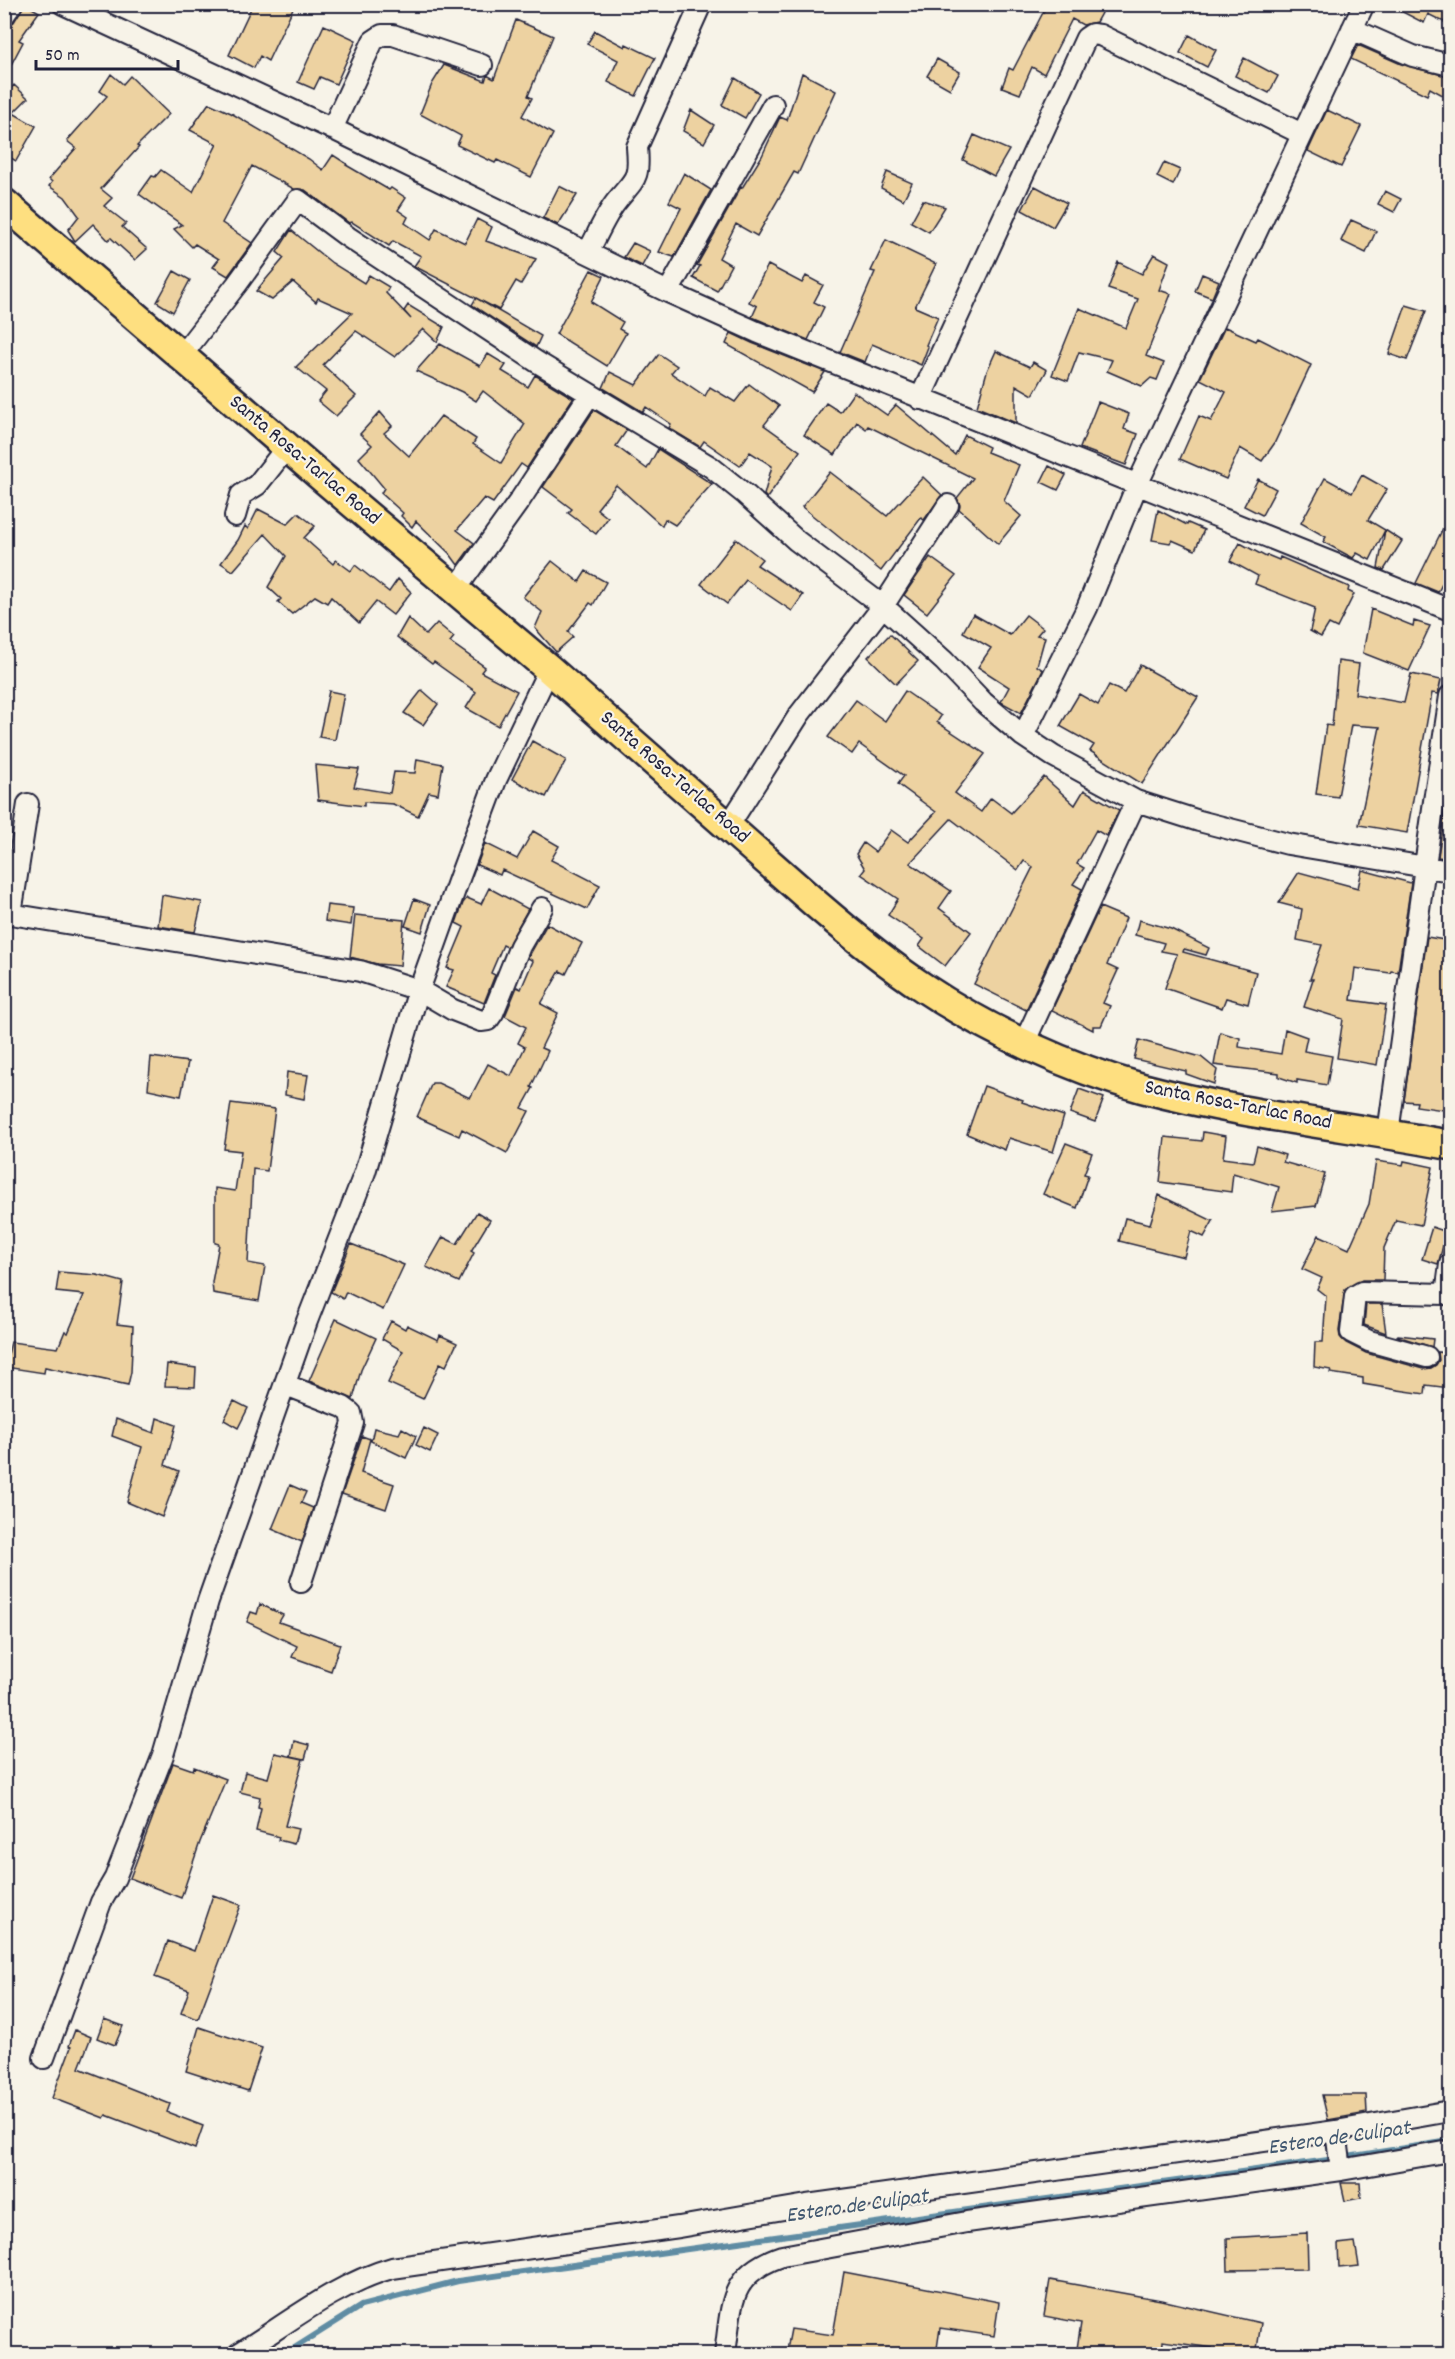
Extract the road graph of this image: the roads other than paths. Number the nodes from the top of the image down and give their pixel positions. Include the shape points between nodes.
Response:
1 (12, 4) edge
2 (63, 4) edge
3 (701, 4) edge
4 (1364, 4) edge
5 (4, 15) edge
6 (1352, 29) junction
7 (482, 65) dead end
8 (1450, 65) edge
9 (773, 105) dead end
10 (332, 129) junction
11 (1302, 134) junction
12 (4, 203) edge
13 (588, 252) junction
14 (668, 292) junction
15 (181, 356) junction
16 (590, 394) junction
17 (920, 399) junction
18 (287, 447) junction
19 (1137, 485) junction
20 (948, 505) dead end
21 (235, 516) dead end
22 (456, 589) junction
23 (883, 606) junction
24 (1450, 610) edge
25 (549, 669) junction
26 (1450, 696) edge
27 (1448, 731) edge
28 (1023, 736) junction
29 (1136, 801) junction
30 (28, 804) dead end
31 (729, 825) junction
32 (1425, 867) junction
33 (1450, 871) edge
34 (542, 908) dead end
35 (8, 914) edge
36 (419, 990) junction
37 (1024, 1043) junction
38 (1388, 1133) junction
39 (1450, 1145) edge
40 (1450, 1264) edge
41 (1448, 1294) edge
42 (1427, 1357) dead end
43 (286, 1385) junction
44 (301, 1582) dead end
45 (44, 2058) dead end
46 (1450, 2111) edge
47 (1337, 2135) junction
48 (1450, 2151) edge
49 (1340, 2165) junction
50 (238, 2355) edge
51 (725, 2355) edge

1 - 5 street
2 - 10 street
3 - 13 street via 637,147 636,177 616,202
4 - 6 street
6 - 8 street via 1413,57
6 - 11 street
7 - 10 street via 393,35 382,35 373,41
9 - 14 street
10 - 13 street
11 - 17 street via 1100,35 1086,38
11 - 19 street
12 - 15 highway, Santa Rosa-Tarlac Road
13 - 14 street
14 - 17 street via 796,350
15 - 16 street via 298,200
15 - 18 highway, Santa Rosa-Tarlac Road
16 - 22 street
16 - 23 street via 711,467 797,541
17 - 19 street
18 - 21 street via 257,485 241,495
18 - 22 highway, Santa Rosa-Tarlac Road
19 - 24 street
19 - 28 street via 1087,608
20 - 23 street
22 - 25 highway, Santa Rosa-Tarlac Road
23 - 28 street
23 - 31 street via 799,715
25 - 31 highway, Santa Rosa-Tarlac Road
25 - 36 street via 496,780
26 - 27 street
27 - 32 street
28 - 29 street
29 - 32 street via 1288,844
29 - 37 street
30 - 35 street
31 - 37 highway, Santa Rosa-Tarlac Road via 897,970 955,1007
32 - 33 street
32 - 38 street
34 - 36 street via 520,946 488,1020 453,1010
35 - 36 street via 360,970
36 - 43 street via 365,1172
37 - 38 highway, Santa Rosa-Tarlac Road via 1089,1071 1173,1096
38 - 39 highway, Santa Rosa-Tarlac Road
40 - 41 street
41 - 42 street via 1362,1292 1355,1296 1351,1332
43 - 44 street via 343,1407 351,1413 352,1423
43 - 45 street via 208,1601 163,1755 115,1878 101,1902
46 - 47 street
47 - 49 street
47 - 50 street via 807,2205 392,2268 349,2284
48 - 49 street
49 - 51 street via 968,2222 782,2256 756,2267 742,2279 735,2296

